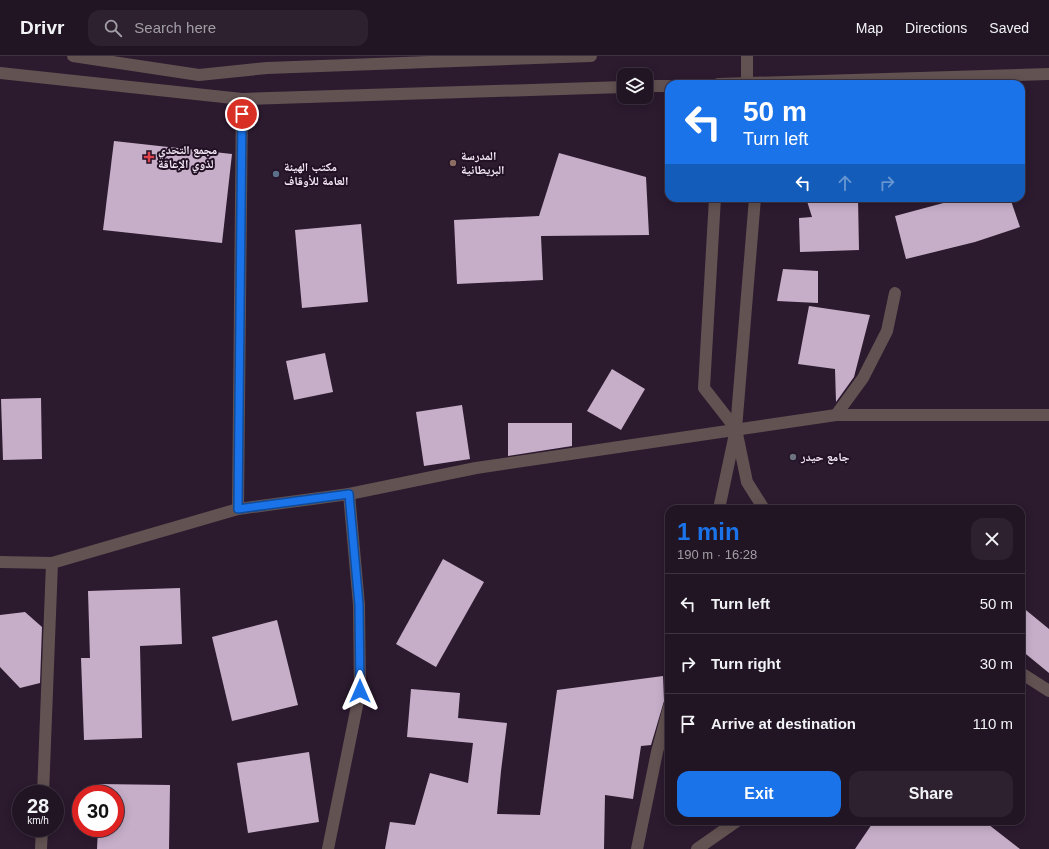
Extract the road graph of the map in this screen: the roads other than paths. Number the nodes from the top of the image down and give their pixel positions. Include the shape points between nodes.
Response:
1 (73, 56) edge
2 (591, 56) edge
3 (747, 56) edge
4 (267, 62) edge
5 (0, 73) edge
6 (1049, 74) edge
7 (746, 80) edge
8 (867, 80) edge
9 (653, 86) edge
10 (665, 86) edge
11 (617, 87) edge
12 (242, 99) junction
13 (715, 202) edge
14 (755, 202) edge
15 (895, 294) dead end
16 (836, 414) junction
17 (1049, 415) edge
18 (736, 429) junction
19 (349, 494) junction
20 (720, 505) edge
21 (761, 505) edge
22 (238, 509) junction
23 (0, 562) edge
24 (52, 563) junction
25 (1025, 676) edge
26 (1049, 691) edge
27 (665, 722) edge
28 (43, 785) edge
29 (731, 825) edge
30 (42, 837) edge
31 (41, 849) edge
32 (328, 849) edge
33 (637, 849) edge
34 (698, 849) edge

1 - 4 street via 199,75
2 - 4 street
3 - 7 street
5 - 12 street
6 - 8 street
9 - 10 street
11 - 12 street
12 - 22 street
13 - 18 street via 704,388
14 - 18 street
15 - 16 street via 887,330 863,378
16 - 17 street
16 - 18 street
18 - 19 street via 476,468
18 - 20 street
18 - 21 street via 747,482
19 - 22 street
19 - 32 street via 359,605 360,691
22 - 24 street
23 - 24 street
24 - 28 street
25 - 26 street
27 - 33 street
29 - 34 street
30 - 31 street

